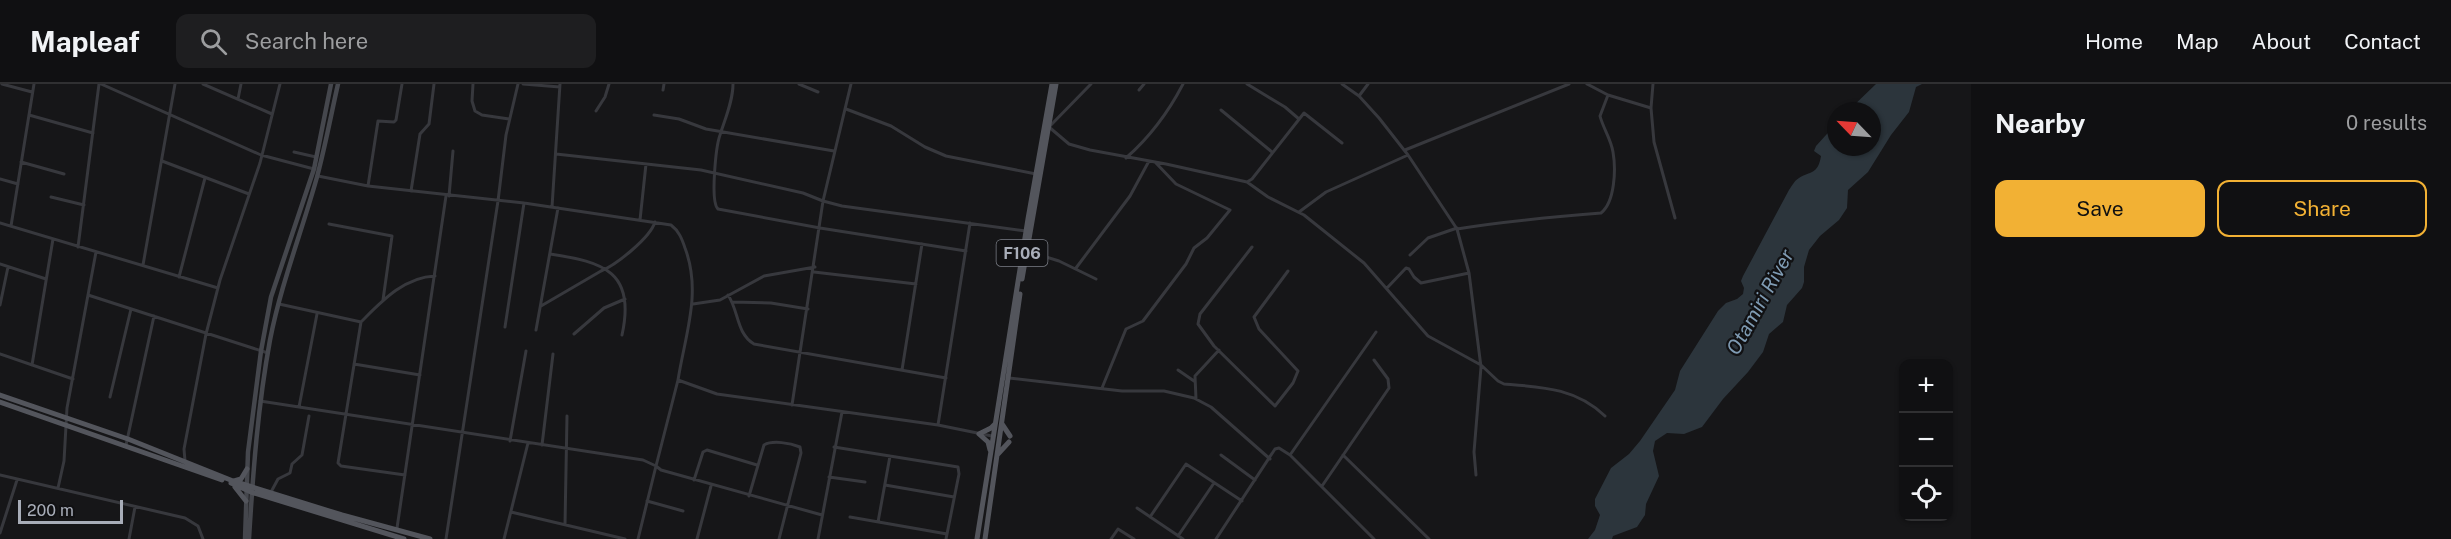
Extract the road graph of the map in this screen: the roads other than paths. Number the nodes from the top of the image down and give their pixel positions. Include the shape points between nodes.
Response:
1 (2, 84) edge
2 (34, 84) edge
3 (100, 84) edge
4 (175, 84) edge
5 (203, 84) edge
6 (241, 84) edge
7 (280, 84) edge
8 (332, 84) edge
9 (338, 84) edge
10 (402, 84) edge
11 (434, 84) edge
12 (473, 84) edge
13 (518, 84) edge
14 (523, 84) edge
15 (609, 84) edge
16 (664, 84) edge
17 (733, 84) edge
18 (799, 84) edge
19 (852, 84) edge
20 (1054, 84) edge
21 (1091, 84) edge
22 (1144, 84) edge
23 (1182, 84) edge
24 (1247, 84) edge
25 (1342, 84) edge
26 (1368, 84) edge
27 (1569, 84) edge
28 (1587, 84) edge
29 (1653, 84) edge
30 (560, 86) edge
31 (663, 90) dead end
32 (1139, 90) dead end
33 (32, 92) junction
34 (818, 92) dead end
35 (1608, 95) junction
36 (1359, 96) junction
37 (238, 99) junction
38 (846, 108) junction
39 (1651, 108) junction
40 (1221, 110) dead end
41 (596, 111) dead end
42 (170, 114) junction
43 (272, 114) junction
44 (29, 115) junction
45 (654, 115) dead end
46 (509, 119) junction
47 (1299, 119) junction
48 (1049, 127) junction
49 (721, 131) junction
50 (93, 133) junction
51 (1342, 143) dead end
52 (1405, 150) junction
53 (453, 151) dead end
54 (834, 151) junction
55 (294, 152) dead end
56 (1272, 152) junction
57 (556, 154) junction
58 (261, 155) junction
59 (1408, 155) junction
60 (316, 157) junction
61 (1126, 158) junction
62 (162, 161) junction
63 (1149, 161) junction
64 (21, 162) junction
65 (1155, 162) junction
66 (646, 164) junction
67 (314, 169) junction
68 (715, 173) junction
69 (64, 174) dead end
70 (1036, 174) junction
71 (317, 176) junction
72 (0, 178) edge
73 (205, 178) junction
74 (1247, 182) junction
75 (18, 184) junction
76 (368, 186) junction
77 (411, 191) junction
78 (1035, 192) junction
79 (249, 194) junction
80 (448, 196) junction
81 (51, 197) dead end
82 (498, 201) junction
83 (823, 201) junction
84 (524, 203) junction
85 (84, 205) junction
86 (552, 207) junction
87 (558, 208) junction
88 (1299, 212) junction
89 (299, 213) junction
90 (305, 215) junction
91 (1675, 218) dead end
92 (640, 220) junction
93 (655, 222) junction
94 (0, 223) edge
95 (970, 223) junction
96 (329, 224) dead end
97 (11, 226) junction
98 (820, 228) junction
99 (1457, 228) junction
100 (1026, 231) junction
101 (53, 239) junction
102 (922, 244) junction
103 (78, 247) junction
104 (1252, 247) dead end
105 (966, 250) junction
106 (1027, 251) junction
107 (96, 252) junction
108 (550, 254) junction
109 (1410, 255) dead end
110 (0, 264) edge
111 (143, 266) junction
112 (8, 267) junction
113 (1076, 268) junction
114 (606, 269) junction
115 (814, 270) junction
116 (1288, 271) dead end
117 (1469, 273) junction
118 (435, 276) junction
119 (180, 277) junction
120 (46, 279) junction
121 (1096, 279) dead end
122 (916, 284) junction
123 (218, 288) junction
124 (1019, 288) junction
125 (1387, 288) junction
126 (728, 295) junction
127 (88, 296) junction
128 (625, 299) junction
129 (383, 300) junction
130 (732, 302) junction
131 (279, 304) junction
132 (693, 304) junction
133 (0, 305) edge
134 (541, 306) junction
135 (131, 309) junction
136 (808, 309) junction
137 (317, 314) junction
138 (154, 316) junction
139 (361, 322) junction
140 (505, 327) dead end
141 (536, 330) dead end
142 (1376, 332) dead end
143 (206, 334) junction
144 (574, 334) dead end
145 (622, 335) dead end
146 (1219, 350) junction
147 (261, 351) junction
148 (526, 351) dead end
149 (801, 352) junction
150 (268, 353) junction
151 (0, 354) edge
152 (553, 354) dead end
153 (1374, 360) dead end
154 (354, 364) junction
155 (32, 365) junction
156 (1481, 365) junction
157 (902, 370) junction
158 (1178, 370) dead end
159 (420, 375) junction
160 (946, 378) junction
161 (1008, 378) junction
162 (73, 379) junction
163 (678, 380) junction
164 (1194, 381) junction
165 (1102, 388) junction
166 (0, 395) edge
167 (110, 397) dead end
168 (1196, 399) junction
169 (260, 401) junction
170 (0, 402) edge
171 (792, 405) junction
172 (298, 407) junction
173 (842, 412) junction
174 (345, 414) junction
175 (309, 416) dead end
176 (567, 416) dead end
177 (1605, 416) dead end
178 (65, 422) junction
179 (998, 423) junction
180 (412, 425) junction
181 (938, 425) junction
182 (462, 433) junction
183 (979, 434) junction
184 (993, 436) junction
185 (1000, 437) junction
186 (510, 441) junction
187 (127, 442) junction
188 (528, 444) junction
189 (542, 446) junction
190 (834, 447) junction
191 (566, 449) junction
192 (991, 451) junction
193 (890, 455) junction
194 (1221, 455) dead end
195 (1290, 455) junction
196 (1343, 455) junction
197 (997, 456) junction
198 (1270, 459) junction
199 (185, 461) junction
200 (757, 465) junction
201 (656, 466) junction
202 (247, 469) junction
203 (0, 475) edge
204 (405, 475) junction
205 (1476, 475) dead end
206 (829, 477) junction
207 (17, 480) junction
208 (694, 480) junction
209 (1255, 480) junction
210 (232, 482) junction
211 (865, 482) dead end
212 (1214, 483) junction
213 (885, 485) junction
214 (711, 486) junction
215 (1322, 486) junction
216 (58, 488) junction
217 (249, 488) junction
218 (271, 493) junction
219 (749, 496) junction
220 (954, 497) junction
221 (246, 501) junction
222 (647, 501) junction
223 (1242, 501) junction
224 (786, 506) junction
225 (135, 507) junction
226 (1137, 508) dead end
227 (683, 511) dead end
228 (511, 512) junction
229 (822, 515) junction
230 (850, 517) dead end
231 (1150, 517) junction
232 (878, 522) junction
233 (565, 525) junction
234 (397, 528) junction
235 (0, 533) edge
236 (1178, 536) junction
237 (946, 537) edge
238 (129, 539) edge
239 (203, 539) edge
240 (247, 539) edge
241 (404, 539) edge
242 (430, 539) edge
243 (446, 539) edge
244 (504, 539) edge
245 (625, 539) edge
246 (638, 539) edge
247 (697, 539) edge
248 (779, 539) edge
249 (818, 539) edge
250 (977, 539) edge
251 (985, 539) edge
252 (1111, 539) edge
253 (1134, 539) edge
254 (1183, 539) edge
255 (1216, 539) edge
256 (1374, 539) edge
257 (1429, 539) edge

1 - 33 street
2 - 33 street
3 - 42 street
3 - 50 street
4 - 42 street
5 - 37 street
6 - 37 street
7 - 43 street
8 - 60 main road
9 - 71 main road
10 - 76 street via 396,120 378,121
11 - 77 street via 429,124 420,134
12 - 46 street via 475,111
13 - 46 street
14 - 30 street
15 - 41 street
16 - 31 street
17 - 49 street
18 - 34 street
19 - 38 street
20 - 48 main road, F106
20 - 70 main road, F106
21 - 48 street
22 - 32 street
23 - 61 street via 1155,129
24 - 47 street
25 - 36 street
26 - 36 street
27 - 52 street
28 - 35 street
29 - 39 street
30 - 57 street
33 - 44 street
35 - 39 street
35 - 99 street via 1600,116 1613,152 1614,169 1606,209 1601,213
36 - 52 street
37 - 43 street
38 - 54 street
38 - 70 street via 891,126 946,156
39 - 91 street via 1654,142
40 - 56 street
42 - 58 street
42 - 62 street
43 - 58 street
44 - 50 street
44 - 64 street
45 - 49 street
46 - 82 street
47 - 51 street via 1307,114
47 - 56 street
48 - 61 street via 1069,144
48 - 78 main road, F106
49 - 54 street
49 - 68 street
50 - 85 street
52 - 59 street
53 - 80 street
54 - 83 street
55 - 60 street
56 - 74 street
57 - 66 street
57 - 86 street
58 - 67 street
58 - 79 street
59 - 88 street via 1326,192
59 - 99 street
60 - 67 main road
61 - 63 street
62 - 73 street
62 - 111 street
63 - 65 street
63 - 113 street via 1130,196
64 - 69 street
64 - 75 street
65 - 74 street
65 - 165 street via 1176,184 1230,210 1194,248 1143,321 1126,329
66 - 68 street
66 - 92 street
67 - 89 main road
68 - 83 street
68 - 98 street via 713,202 718,209
70 - 78 main road, F106
71 - 76 street
71 - 90 main road
72 - 75 street
73 - 79 street
73 - 119 street
74 - 88 street
75 - 97 street
76 - 77 street
77 - 80 street
78 - 100 main road, F106
78 - 106 main road, F106
79 - 123 street
80 - 82 street
80 - 118 street
81 - 85 street
82 - 84 street
82 - 182 street
83 - 95 street
83 - 98 street
84 - 86 street
84 - 140 street
85 - 103 street
86 - 87 street
87 - 92 street
87 - 108 street
88 - 125 street via 1364,263
89 - 90 main road
89 - 147 main road via 271,297
90 - 131 main road
92 - 93 street
93 - 114 street via 650,232
93 - 132 street via 671,225 682,238 693,280
94 - 97 street
95 - 100 street
95 - 105 street
96 - 129 street via 392,236
97 - 101 street
98 - 102 street
98 - 115 street
99 - 109 street via 1428,238
99 - 117 street
100 - 124 main road, F106
101 - 103 street
101 - 120 street
102 - 105 street
102 - 122 street
103 - 107 street
104 - 146 street via 1198,320
105 - 160 street
106 - 113 street
106 - 124 main road, F106
107 - 111 street
107 - 127 street
108 - 114 street via 589,261
108 - 134 street
110 - 112 street
111 - 119 street
112 - 120 street
112 - 133 street
113 - 121 street
114 - 128 street
114 - 134 street
115 - 122 street
115 - 126 street via 764,276
115 - 136 street
116 - 146 street via 1254,317 1259,329 1298,371 1275,406
117 - 125 street via 1421,283 1406,268
117 - 156 street
118 - 129 street via 418,278
118 - 159 street
119 - 123 street
120 - 155 street
122 - 157 street
123 - 143 street
124 - 161 main road, F106
124 - 179 main road, F106
125 - 156 street via 1428,336
126 - 130 street
126 - 132 street via 713,302
127 - 135 street
127 - 162 street
128 - 144 street via 604,308
128 - 145 street
129 - 139 street
130 - 136 street
130 - 149 street via 747,340 760,346
131 - 137 street
131 - 150 main road
132 - 163 street
134 - 141 street
135 - 138 street
135 - 167 street
136 - 149 street
137 - 139 street
137 - 172 street
138 - 143 street
138 - 187 street
139 - 154 street
142 - 195 street
143 - 147 street
143 - 199 street
146 - 164 street
147 - 150 street
147 - 202 main road
148 - 186 street
149 - 157 street
149 - 171 street
150 - 169 main road
151 - 155 street
152 - 189 street
153 - 196 street via 1389,388
154 - 159 street
154 - 174 street
155 - 162 street
156 - 177 street via 1504,384 1568,392
156 - 205 street via 1474,452
157 - 160 street
158 - 164 street
159 - 180 street
160 - 181 street
161 - 165 street
161 - 179 main road, F106
162 - 178 street
163 - 171 street via 708,393
163 - 201 street
164 - 168 street
165 - 168 street via 1164,391
166 - 178 main road
168 - 198 street via 1211,407
169 - 172 street
169 - 217 main road
170 - 178 main road
171 - 173 street
172 - 174 street
173 - 181 street
173 - 190 street
174 - 180 street
174 - 204 street via 339,465
175 - 218 street via 302,455 293,463 290,473 278,479
176 - 191 street
178 - 187 main road
178 - 216 street via 64,461
179 - 183 main road
179 - 184 main road, F106
179 - 185 main road, F106
179 - 197 main road via 1010,439
180 - 182 street
180 - 204 street
181 - 183 street
182 - 186 street
182 - 243 street
183 - 184 street
183 - 192 main road
184 - 185 street
184 - 192 main road, F106
185 - 197 main road, F106
186 - 188 street
187 - 199 main road
187 - 210 main road
188 - 189 street
188 - 228 street
189 - 191 street
190 - 193 street
190 - 206 street
191 - 201 street via 643,460
191 - 233 street
192 - 250 main road, F106
193 - 213 street
193 - 220 street via 958,467
194 - 209 street
195 - 198 street via 1278,448
195 - 215 street
196 - 215 street
196 - 257 street
197 - 251 main road, F106
198 - 209 street
199 - 210 main road
200 - 208 street via 705,450
200 - 219 street
200 - 224 street via 766,443 800,447
201 - 208 street
201 - 222 street
202 - 210 main road via 241,479
202 - 217 main road
203 - 207 street
204 - 234 street
206 - 211 street
206 - 229 street
207 - 216 street
207 - 235 street
208 - 214 street
209 - 223 street
210 - 217 main road
210 - 221 main road
212 - 223 street
212 - 231 street via 1186,464
212 - 236 street
213 - 220 street
213 - 232 street
214 - 219 street
214 - 247 street
215 - 256 street
216 - 225 street
217 - 218 main road
217 - 221 main road
217 - 240 main road
217 - 241 main road
218 - 234 main road
219 - 224 street
220 - 237 street
221 - 240 main road
222 - 227 street
222 - 246 street
223 - 255 street
224 - 229 street
224 - 248 street
225 - 238 street
225 - 239 street via 193,521
226 - 231 street
228 - 233 street
228 - 244 street
229 - 249 street
230 - 232 street
231 - 236 street
232 - 237 street
233 - 245 street
234 - 242 main road
236 - 254 street
252 - 253 street via 1118,528

